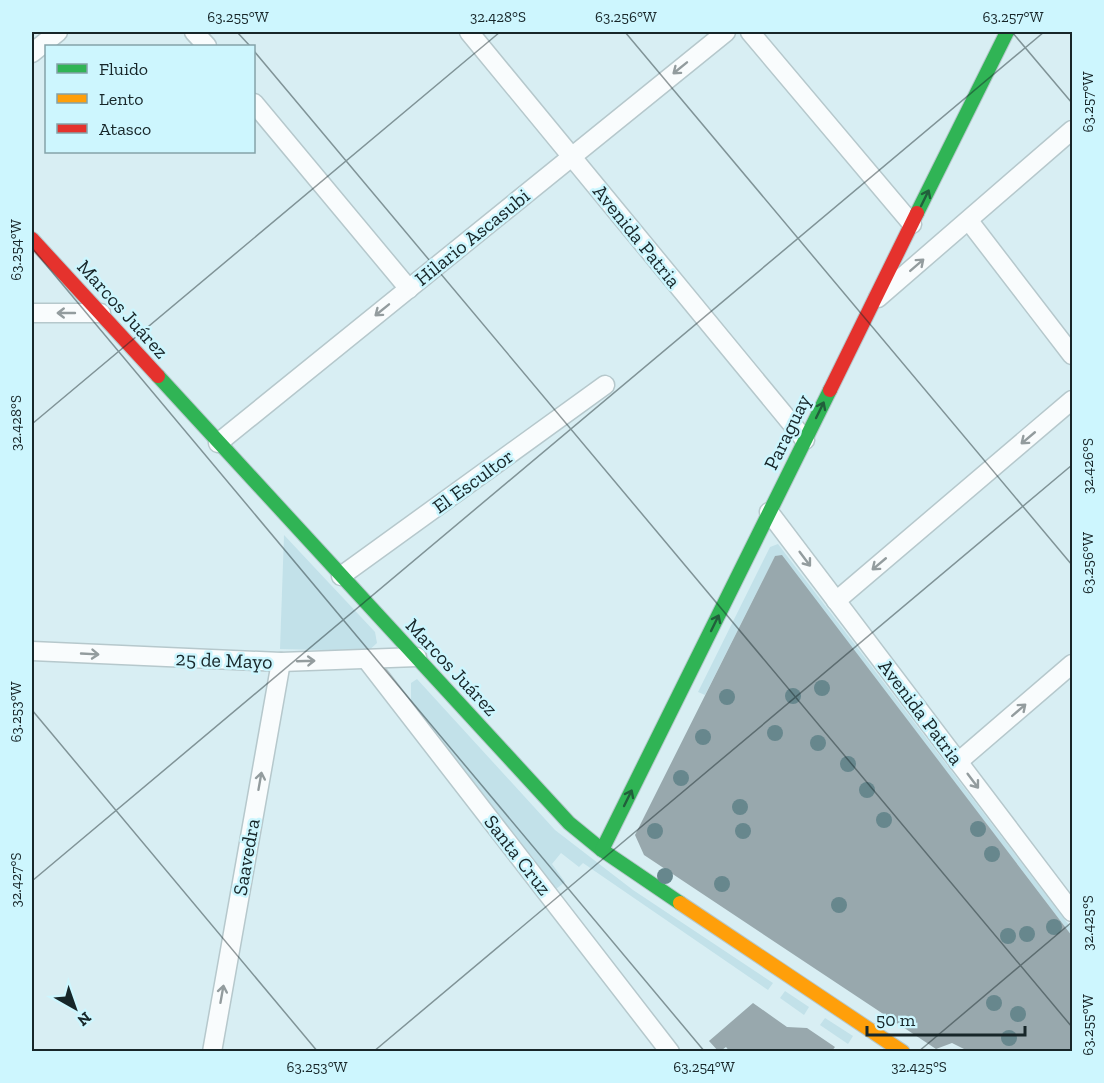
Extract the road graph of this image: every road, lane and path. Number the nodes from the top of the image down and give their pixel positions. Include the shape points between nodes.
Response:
1 (58, 32) edge
2 (194, 32) edge
3 (469, 32) edge
4 (726, 32) edge
5 (750, 32) edge
6 (1007, 32) edge
7 (206, 45) edge
8 (32, 53) edge
9 (255, 104) edge
10 (1072, 130) edge
11 (572, 156) junction
12 (969, 221) junction
13 (912, 224) junction
14 (32, 239) edge
15 (409, 289) junction
16 (873, 303) junction
17 (32, 313) edge
18 (100, 313) junction
19 (1072, 355) edge
20 (605, 386) dead end
21 (1072, 400) edge
22 (805, 440) junction
23 (218, 443) junction
24 (769, 513) junction
25 (341, 576) junction
26 (836, 601) junction
27 (32, 651) edge
28 (417, 657) junction
29 (366, 658) junction
30 (281, 662) junction
31 (1072, 664) edge
32 (958, 762) junction
33 (602, 850) junction
34 (1072, 912) edge
35 (212, 1052) edge
36 (670, 1052) edge
37 (903, 1052) edge

1 - 8 street
2 - 7 street
3 - 11 street, Avenida Patria
4 -> 11 street, Hilario Ascasubi
5 - 13 street
13 -> 6 main road, Paraguay
9 - 15 street
10 - 12 street
11 - 15 street, Hilario Ascasubi
11 - 22 street, Avenida Patria
16 -> 12 street
12 - 19 street
13 - 16 main road, Paraguay
14 - 18 main road, Marcos Juárez
15 -> 23 street, Hilario Ascasubi
22 -> 16 main road, Paraguay
18 -> 17 street
18 - 23 main road, Marcos Juárez
20 - 25 street, El Escultor
21 -> 26 street
22 - 24 main road, Paraguay
23 - 25 main road, Marcos Juárez
24 -> 26 street, Avenida Patria
33 -> 24 main road, Paraguay
25 - 28 main road, Marcos Juárez
26 - 32 street, Avenida Patria
27 -> 30 street, 25 de Mayo
28 - 29 street, 25 de Mayo
28 - 33 main road, Marcos Juárez via 559,813
30 -> 29 street, 25 de Mayo
29 - 36 street, Santa Cruz
35 -> 30 street, Saavedra
32 -> 31 street
32 -> 34 street, Avenida Patria
33 - 37 main road, Marcos Juárez

